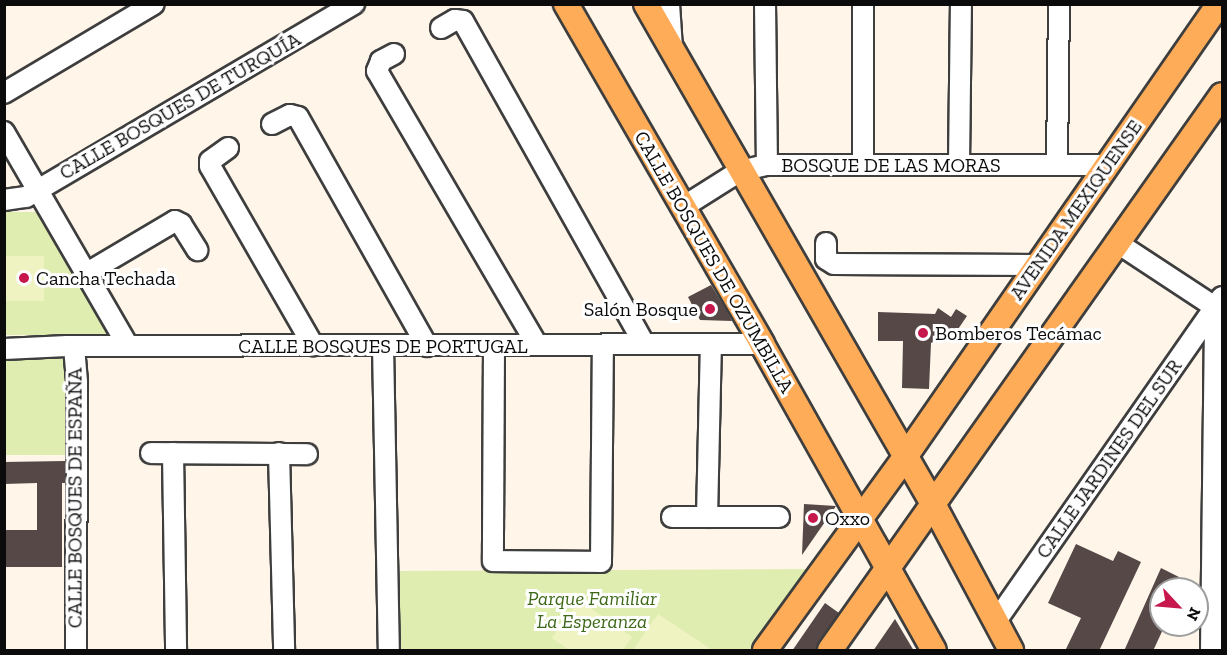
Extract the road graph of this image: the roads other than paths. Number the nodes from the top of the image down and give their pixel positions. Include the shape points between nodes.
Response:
1 (154, 4) edge
2 (354, 4) edge
3 (566, 4) edge
4 (646, 4) edge
5 (669, 4) edge
6 (765, 4) edge
7 (863, 4) edge
8 (961, 4) edge
9 (1059, 4) edge
10 (1219, 4) edge
11 (441, 28) dead end
12 (672, 48) junction
13 (394, 54) dead end
14 (4, 93) edge
15 (1222, 95) edge
16 (272, 124) dead end
17 (4, 132) edge
18 (228, 148) dead end
19 (863, 164) junction
20 (959, 164) junction
21 (1057, 164) junction
22 (767, 165) junction
23 (1109, 165) junction
24 (740, 171) junction
25 (38, 188) junction
26 (4, 200) edge
27 (683, 207) junction
28 (1116, 242) junction
29 (826, 243) dead end
30 (197, 250) dead end
31 (1038, 265) junction
32 (87, 273) junction
33 (1220, 304) edge
34 (644, 344) junction
35 (762, 344) junction
36 (314, 345) junction
37 (537, 345) junction
38 (603, 345) junction
39 (711, 345) junction
40 (74, 346) junction
41 (128, 346) junction
42 (383, 346) junction
43 (427, 346) junction
44 (494, 346) junction
45 (4, 349) edge
46 (151, 453) dead end
47 (173, 453) junction
48 (279, 453) junction
49 (307, 454) dead end
50 (905, 457) junction
51 (933, 504) junction
52 (672, 517) dead end
53 (707, 517) junction
54 (779, 517) dead end
55 (860, 521) junction
56 (888, 568) junction
57 (996, 621) junction
58 (76, 651) edge
59 (176, 651) edge
60 (284, 651) edge
61 (389, 651) edge
62 (765, 651) edge
63 (830, 651) edge
64 (934, 651) edge
65 (1011, 651) edge
66 (1211, 651) edge

1 - 14 street
2 - 25 street, CALLE BOSQUES DE TURQUÍA
3 - 27 main road, CALLE BOSQUES DE OZUMBILLA
4 - 12 main road
5 - 12 street
6 - 22 street
7 - 19 street
8 - 20 street
9 - 21 street
10 - 23 main road, AVENIDA MEXIQUENSE
11 - 34 street via 456,20 463,21
12 - 24 main road
13 - 37 street via 381,62 377,71
15 - 28 main road
16 - 43 street via 290,115 298,117
17 - 25 street
18 - 36 street via 210,161 210,166
19 - 20 street, BOSQUE DE LAS MORAS
19 - 22 street, BOSQUE DE LAS MORAS
20 - 21 street, BOSQUE DE LAS MORAS
21 - 23 street, BOSQUE DE LAS MORAS
22 - 24 street, BOSQUE DE LAS MORAS
23 - 31 main road, AVENIDA MEXIQUENSE
24 - 27 street, BOSQUE DE LAS MORAS
24 - 50 main road
25 - 26 street, CALLE BOSQUES DE TURQUÍA via 26,197
25 - 32 street
27 - 35 main road, CALLE BOSQUES DE OZUMBILLA
28 - 33 street
28 - 51 main road
29 - 31 street via 826,259 834,264
30 - 32 street via 176,221
31 - 50 main road, AVENIDA MEXIQUENSE
32 - 41 street
33 - 57 street, CALLE JARDINES DEL SUR
33 - 66 street
34 - 38 street, CALLE BOSQUES DE PORTUGAL
34 - 39 street, CALLE BOSQUES DE PORTUGAL
35 - 39 street, CALLE BOSQUES DE PORTUGAL
35 - 55 main road, CALLE BOSQUES DE OZUMBILLA
36 - 41 street, CALLE BOSQUES DE PORTUGAL
36 - 42 street, CALLE BOSQUES DE PORTUGAL
37 - 38 street, CALLE BOSQUES DE PORTUGAL
37 - 44 street, CALLE BOSQUES DE PORTUGAL
38 - 44 street via 601,562 493,561
39 - 53 street
40 - 41 street, CALLE BOSQUES DE PORTUGAL
40 - 45 street, CALLE BOSQUES DE PORTUGAL
40 - 58 street, CALLE BOSQUES DE ESPAÑA
42 - 43 street, CALLE BOSQUES DE PORTUGAL
42 - 61 street
43 - 44 street, CALLE BOSQUES DE PORTUGAL
46 - 47 street
47 - 48 street
47 - 59 street
48 - 49 street
48 - 60 street
50 - 51 main road
50 - 55 main road, AVENIDA MEXIQUENSE
51 - 56 main road
51 - 57 main road
52 - 53 street
53 - 54 street
55 - 56 main road, CALLE BOSQUES DE OZUMBILLA
55 - 62 main road, AVENIDA MEXIQUENSE
56 - 63 main road
56 - 64 main road, CALLE BOSQUES DE OZUMBILLA
57 - 65 main road

